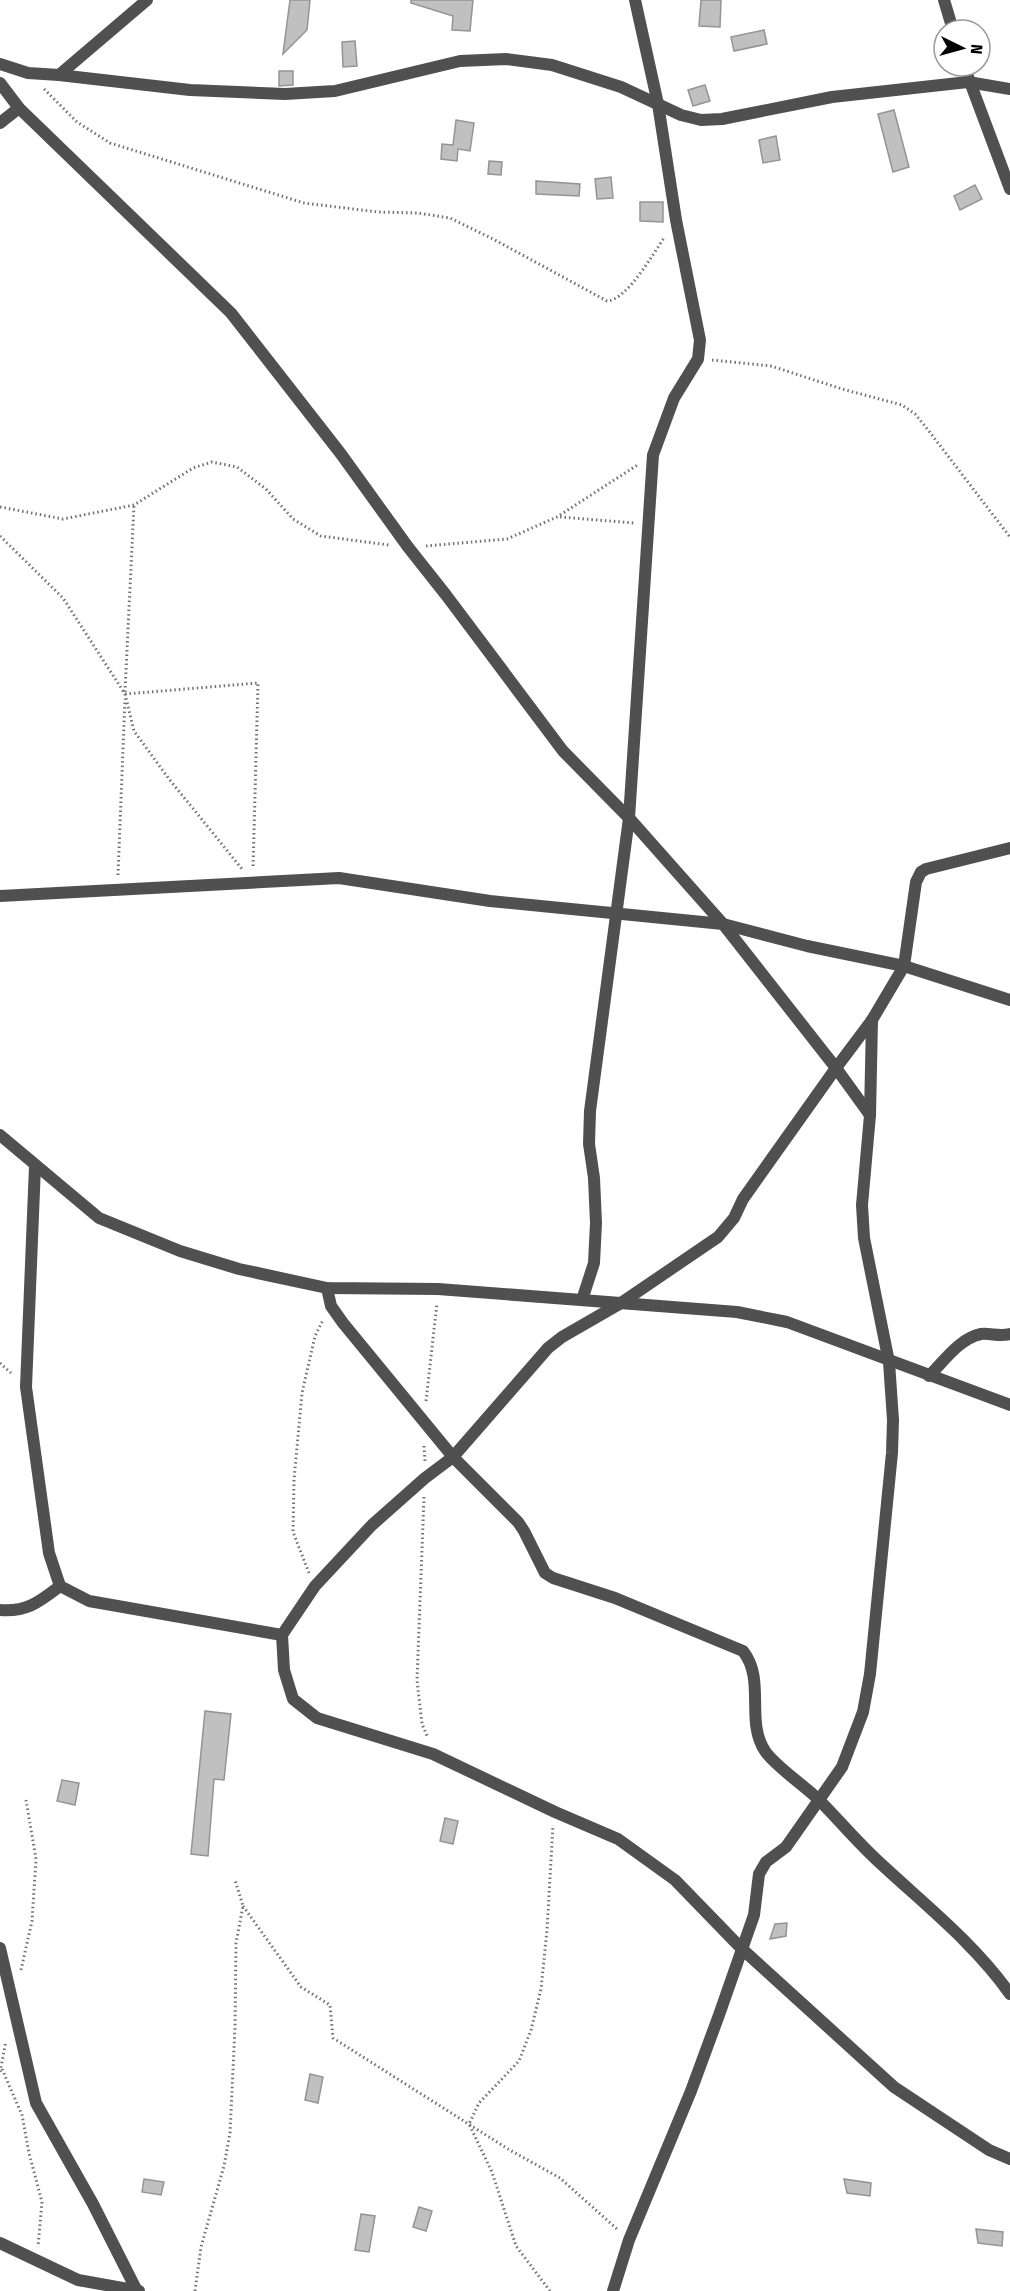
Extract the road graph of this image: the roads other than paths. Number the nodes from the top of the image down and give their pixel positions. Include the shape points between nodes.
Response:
1 (147, 0) edge
2 (635, 0) edge
3 (944, 0) edge
4 (949, 18) edge
5 (0, 64) edge
6 (59, 75) junction
7 (967, 78) edge
8 (968, 82) junction
9 (0, 83) edge
10 (1010, 89) edge
11 (658, 104) junction
12 (19, 108) junction
13 (0, 123) edge
14 (1010, 189) edge
15 (629, 818) junction
16 (1010, 848) edge
17 (0, 896) edge
18 (614, 915) junction
19 (723, 924) junction
20 (904, 966) junction
21 (1010, 1000) edge
22 (872, 1020) junction
23 (836, 1068) junction
24 (870, 1115) junction
25 (0, 1135) edge
26 (35, 1166) junction
27 (327, 1288) junction
28 (582, 1300) junction
29 (621, 1304) junction
30 (1010, 1334) edge
31 (889, 1362) junction
32 (930, 1376) junction
33 (1010, 1405) edge
34 (453, 1457) junction
35 (60, 1586) junction
36 (0, 1610) edge
37 (282, 1635) junction
38 (818, 1800) junction
39 (0, 1948) edge
40 (741, 1948) junction
41 (1010, 1994) edge
42 (1010, 2159) edge
43 (0, 2243) edge
44 (138, 2291) edge
45 (613, 2291) edge

1 - 6 street
2 - 11 street
3 - 4 street
5 - 6 street via 28,73
6 - 11 street via 190,90 285,94 335,91 460,61 506,58 552,65 621,87
7 - 8 street
8 - 10 street
8 - 11 street via 832,97 722,119 701,120
8 - 14 street
9 - 12 street
11 - 15 street via 700,340 698,359 674,398 653,455
12 - 13 street
12 - 15 street via 231,312 563,751
15 - 18 street
15 - 19 street
16 - 20 street via 921,872 916,882
17 - 18 street via 339,878 490,902
18 - 19 street
18 - 28 street via 590,1110 596,1223 594,1263
19 - 20 street
19 - 23 street
20 - 21 street
20 - 22 street
22 - 23 street
22 - 24 street
23 - 24 street
23 - 29 street via 718,1237
24 - 31 street via 862,1205 864,1238
25 - 26 street
26 - 27 street via 99,1218 180,1251 239,1269
26 - 35 street via 26,1387 49,1553
27 - 28 street via 438,1289
27 - 34 street via 331,1306
28 - 29 street
29 - 31 street via 736,1312 787,1322
29 - 34 street via 548,1348
30 - 32 street via 970,1336
31 - 32 street
31 - 38 street via 892,1452 870,1674 863,1712 842,1767
32 - 33 street
34 - 37 street via 372,1525 315,1586
34 - 38 street via 518,1522 545,1573 743,1651 754,1672 756,1725 766,1752
35 - 36 street via 18,1612
35 - 37 street via 89,1601
37 - 40 street via 284,1670 293,1699 317,1718 434,1754 618,1839 675,1880
38 - 40 street via 786,1847 766,1862 759,1875 754,1915
38 - 41 street via 945,1922
39 - 44 street via 36,2103
40 - 42 street via 894,2087 989,2150
40 - 45 street via 691,2091 629,2240
43 - 44 street via 78,2280

